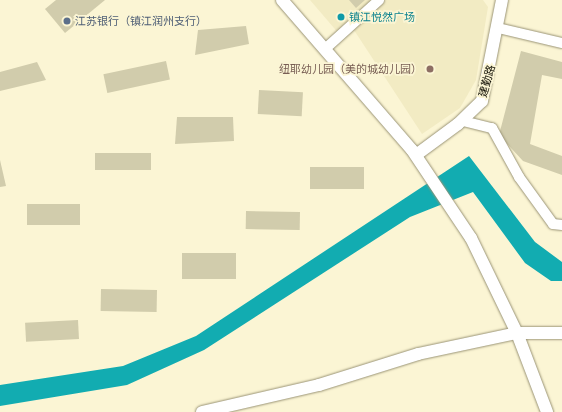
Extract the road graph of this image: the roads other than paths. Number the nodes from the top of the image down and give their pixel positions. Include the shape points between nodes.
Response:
1 (282, 0) edge
2 (379, 0) edge
3 (501, 0) edge
4 (498, 28) junction
5 (562, 43) edge
6 (325, 49) junction
7 (462, 121) junction
8 (416, 155) junction
9 (562, 225) edge
10 (516, 333) junction
11 (562, 333) edge
12 (202, 412) edge
13 (547, 412) edge

1 - 6 street
2 - 6 street
3 - 4 street, 建勤路
4 - 5 street
4 - 7 street, 建勤路 via 482,100
6 - 8 street
7 - 8 street, 建勤路
7 - 9 street via 492,128 519,177 553,224
8 - 10 street via 471,238
10 - 11 street
10 - 12 street via 418,354 319,385
10 - 13 street

